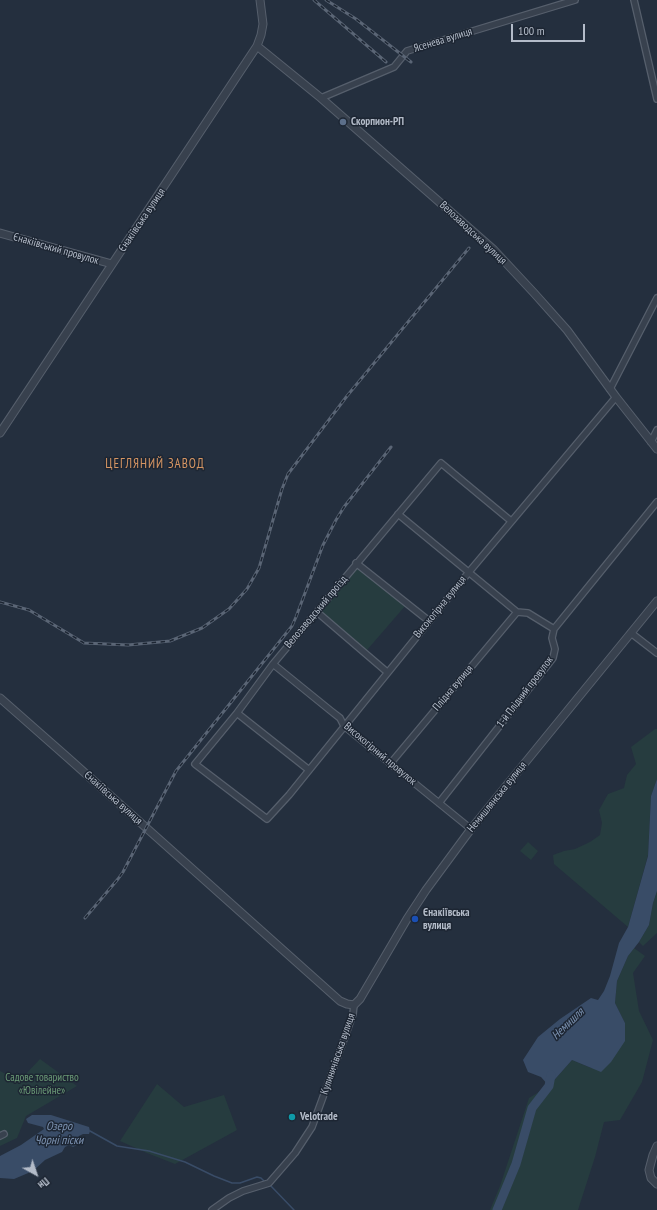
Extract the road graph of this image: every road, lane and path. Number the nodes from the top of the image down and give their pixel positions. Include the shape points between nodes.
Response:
1 (260, 0) edge
2 (575, 0) edge
3 (634, 0) edge
4 (257, 46) junction
5 (321, 98) junction
6 (657, 99) edge
7 (0, 233) edge
8 (112, 264) junction
9 (657, 298) edge
10 (655, 307) edge
11 (610, 389) junction
12 (616, 397) junction
13 (657, 430) edge
14 (0, 433) edge
15 (651, 442) junction
16 (657, 449) edge
17 (657, 502) edge
18 (398, 514) junction
19 (511, 521) junction
20 (356, 563) junction
21 (469, 572) junction
22 (657, 601) edge
23 (317, 612) junction
24 (517, 612) junction
25 (429, 621) junction
26 (554, 629) junction
27 (631, 633) junction
28 (657, 653) edge
29 (273, 664) junction
30 (387, 672) junction
31 (0, 698) edge
32 (237, 713) junction
33 (344, 726) junction
34 (390, 764) junction
35 (309, 770) junction
36 (439, 803) junction
37 (267, 819) joint
38 (471, 829) junction
39 (354, 1005) junction
40 (657, 1146) edge
41 (657, 1184) edge
42 (212, 1210) edge

1 - 4 street, Єнакіївська вулиця via 263,24
2 - 5 street, Ясенева вулиця via 407,51 394,67
3 - 6 street
4 - 5 street, Велозаводська вулиця
4 - 8 street, Єнакіївська вулиця
5 - 11 street, Велозаводська вулиця via 494,250 567,330
7 - 8 street, Єнакіївський провулок
8 - 14 street, Єнакіївська вулиця
9 - 10 street
10 - 11 street
11 - 12 street, Велозаводська вулиця
12 - 15 street, Велозаводська вулиця
12 - 19 street, Високогірна вулиця
13 - 15 street
15 - 16 street, Велозаводська вулиця
17 - 26 street
18 - 19 street, Велозаводський проїзд via 441,463
18 - 20 street, Велозаводський проїзд
18 - 21 street
19 - 21 street, Високогірна вулиця
20 - 23 street, Велозаводський проїзд
20 - 25 street
21 - 24 street
21 - 25 street, Високогірна вулиця
22 - 27 street, Немишлянська вулиця
23 - 29 street, Велозаводський проїзд
23 - 30 street
24 - 26 street via 528,613
24 - 34 street, Плідна вулиця
25 - 30 street, Високогірна вулиця
26 - 36 street, 1-й Плідний провулок via 553,658
27 - 28 street
27 - 38 street, Немишлянська вулиця
29 - 32 street, Велозаводський проїзд
29 - 33 street, Високогірний провулок via 331,710
30 - 33 street, Високогірна вулиця
31 - 39 street, Єнакіївська вулиця via 340,1001
32 - 35 street
32 - 37 street, Велозаводський проїзд via 195,764
33 - 34 street, Високогірний провулок
33 - 35 street, Високогірна вулиця
34 - 36 street, Високогірний провулок
35 - 37 street, Високогірна вулиця
36 - 38 street, Високогірний провулок
38 - 39 street, Немишлянська вулиця via 422,896
39 - 42 street, Кулиничівська вулиця via 312,1127 295,1153 267,1184 243,1191
40 - 41 street via 649,1166 651,1178

